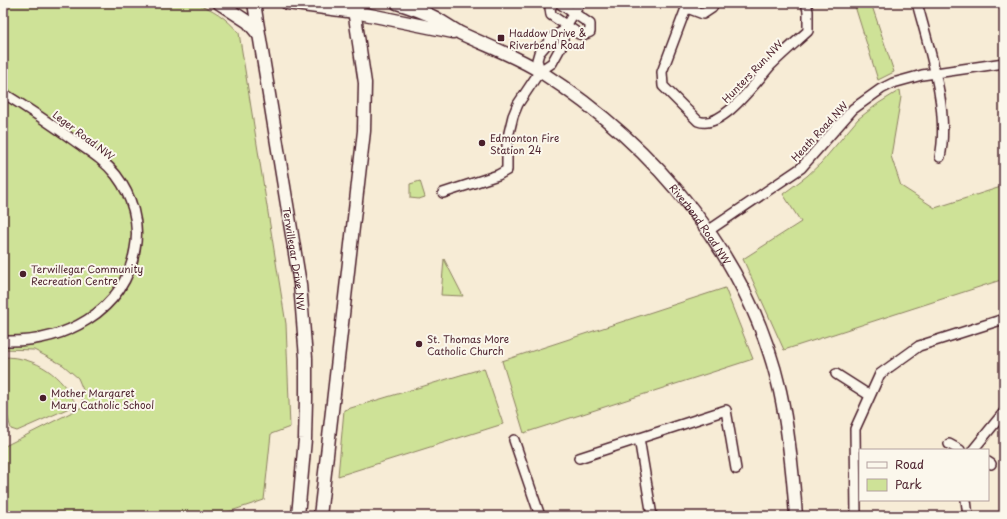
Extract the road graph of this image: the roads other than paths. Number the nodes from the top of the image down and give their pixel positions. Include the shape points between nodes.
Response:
1 (219, 3) edge
2 (254, 3) edge
3 (287, 3) edge
4 (397, 3) edge
5 (554, 3) edge
6 (559, 3) edge
7 (580, 3) edge
8 (713, 3) edge
9 (806, 3) edge
10 (917, 3) edge
11 (688, 6) edge
12 (354, 8) edge
13 (574, 12) junction
14 (564, 28) junction
15 (460, 33) junction
16 (261, 40) junction
17 (1004, 63) edge
18 (540, 71) junction
19 (936, 73) junction
20 (3, 93) edge
21 (940, 157) dead end
22 (443, 193) dead end
23 (708, 231) junction
24 (1004, 319) edge
25 (3, 341) edge
26 (836, 374) dead end
27 (869, 395) junction
28 (1004, 412) edge
29 (639, 438) junction
30 (514, 440) dead end
31 (949, 444) dead end
32 (958, 449) edge
33 (974, 449) edge
34 (579, 458) dead end
35 (736, 469) dead end
36 (966, 501) edge
37 (298, 516) edge
38 (320, 516) edge
39 (540, 516) edge
40 (652, 516) edge
41 (796, 516) edge
42 (856, 516) edge
43 (968, 516) edge

1 - 16 main road via 252,25
2 - 16 main road, Terwillegar Drive NW
3 - 12 main road, Riverbend Road NW
4 - 15 main road, Riverbend Road NW via 434,17
5 - 14 street via 550,8 551,16
6 - 13 street
7 - 13 street
8 - 11 street via 712,8 703,14
9 - 11 street, Hunters Run NW via 808,31 782,54 735,106 710,122 703,123 663,86 662,72
10 - 19 street
12 - 15 main road, Riverbend Road NW
12 - 38 main road via 364,83 364,131
13 - 14 street
13 - 14 street via 590,24 590,32 583,35
14 - 18 street via 562,43 552,62
14 - 18 street via 553,36 539,53 537,60
15 - 18 main road, Riverbend Road NW
16 - 37 main road, Terwillegar Drive NW via 300,284 306,358 305,439
17 - 19 street, Heath Road NW
18 - 22 street via 513,116 507,141 507,170
18 - 23 main road, Riverbend Road NW via 600,114 648,158
19 - 21 street via 944,140
19 - 23 street, Heath Road NW via 893,83 871,96 843,119 801,168
20 - 25 street, Leger Road NW via 46,119 116,174 134,209 137,230 136,247 129,274 124,285 108,305 86,320 50,336 24,341
23 - 41 main road, Riverbend Road NW via 743,291 769,354 780,391
24 - 27 street via 919,346 880,374
26 - 27 street
27 - 42 street via 855,429
28 - 33 street
29 - 34 street
29 - 35 street via 726,410
29 - 40 street
30 - 39 street
31 - 32 street
36 - 43 street

